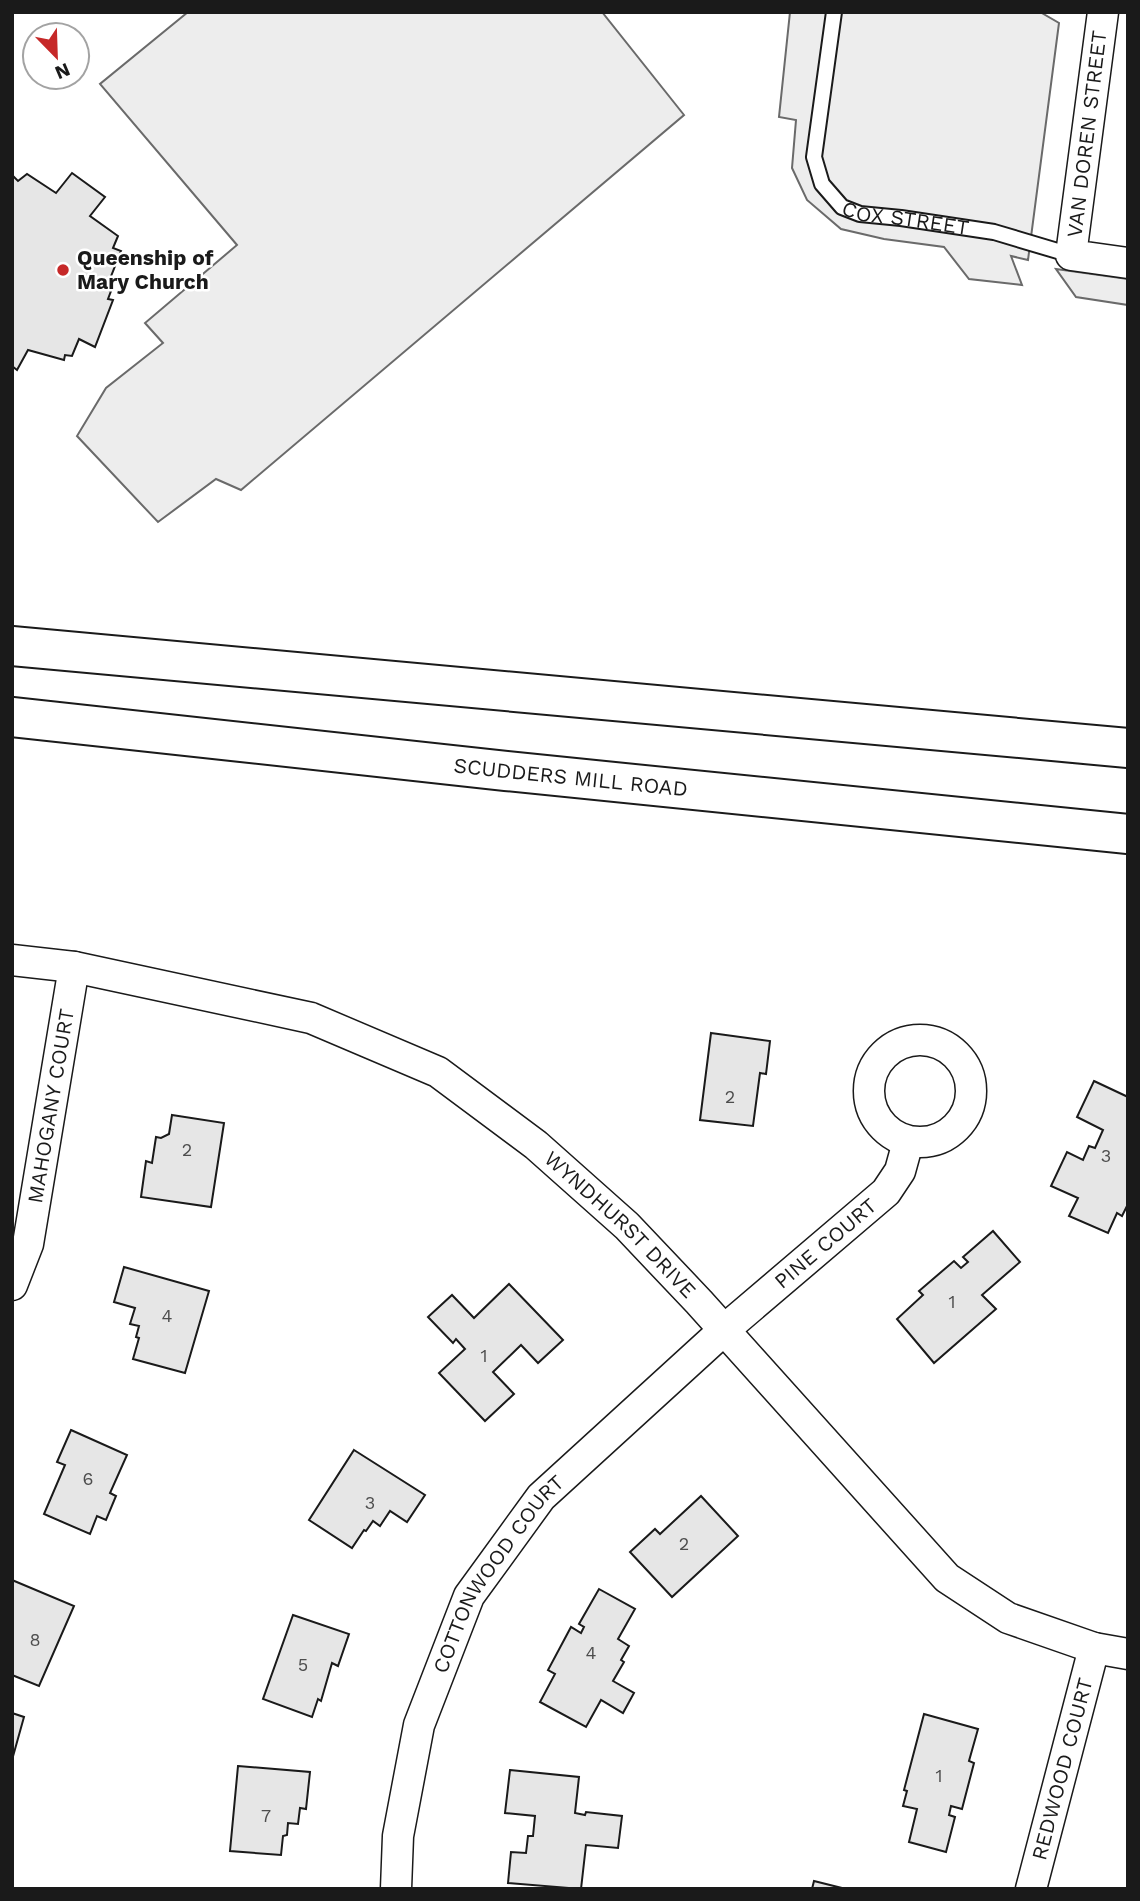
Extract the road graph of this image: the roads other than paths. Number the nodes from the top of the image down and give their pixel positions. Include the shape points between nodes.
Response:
1 (834, 12) edge
2 (1102, 12) edge
3 (1071, 255) junction
4 (1128, 263) edge
5 (12, 646) edge
6 (12, 717) edge
7 (1128, 748) edge
8 (1128, 834) edge
9 (12, 960) edge
10 (74, 967) junction
11 (908, 1142) dead end
12 (12, 1285) edge
13 (724, 1330) junction
14 (1094, 1648) junction
15 (1128, 1654) edge
16 (396, 1889) edge
17 (1031, 1889) edge

1 - 3 lane, COX STREET via 814,158 822,184 842,207 860,214 994,232
2 - 3 street, VAN DOREN STREET
3 - 4 street, COX STREET
5 - 7 main road
6 - 8 main road, SCUDDERS MILL ROAD
9 - 10 street, WYNDHURST DRIVE
10 - 12 street, MAHOGANY COURT via 27,1244
10 - 13 street, WYNDHURST DRIVE via 311,1018 438,1072 536,1145 627,1226
11 - 13 street, PINE COURT via 900,1171 887,1192
13 - 14 street, WYNDHURST DRIVE via 947,1578 1008,1618
13 - 16 street, COTTONWOOD COURT via 541,1497 469,1596 419,1724 398,1836
14 - 15 street, WYNDHURST DRIVE
14 - 17 street, REDWOOD COURT

